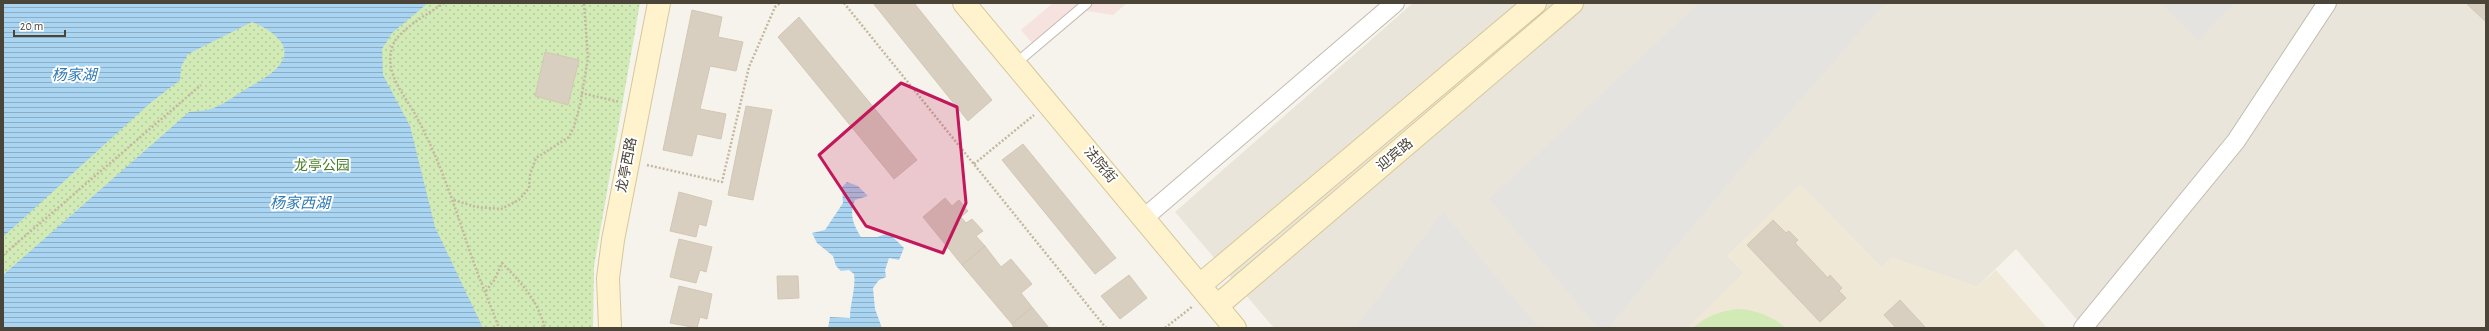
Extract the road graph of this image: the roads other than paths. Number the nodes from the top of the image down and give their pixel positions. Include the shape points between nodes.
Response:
1 (659, 3) edge
2 (964, 3) edge
3 (1087, 3) edge
4 (1395, 3) edge
5 (1535, 3) edge
6 (1572, 3) edge
7 (2327, 3) edge
8 (1015, 64) junction
9 (1144, 218) junction
10 (1208, 295) junction
11 (610, 328) edge
12 (1235, 328) edge
13 (2083, 328) edge

1 - 11 main road, 龙亭西路 via 627,160 608,278
2 - 8 main road, 法院街
3 - 8 lane
4 - 9 street
5 - 10 main road, 迎宾路
6 - 10 main road, 迎宾路
7 - 13 street via 2236,141
8 - 9 main road, 法院街
9 - 10 main road, 法院街
10 - 12 main road, 法院街

